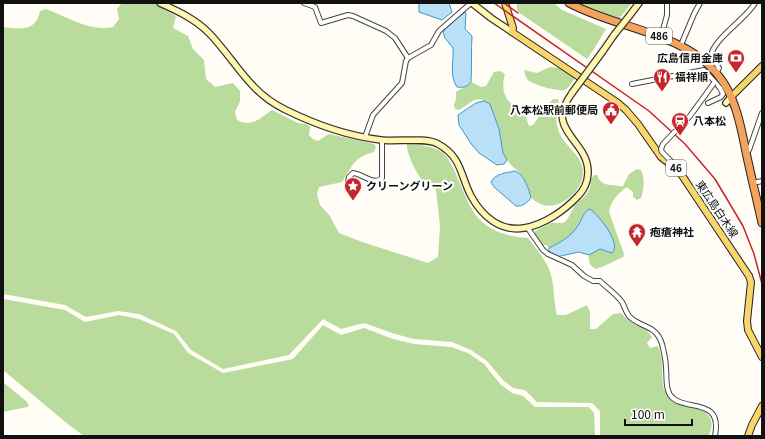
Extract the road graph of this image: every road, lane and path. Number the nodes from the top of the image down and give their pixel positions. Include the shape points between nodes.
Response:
1 (160, 3) edge
2 (304, 3) edge
3 (471, 3) edge
4 (505, 3) edge
5 (569, 3) edge
6 (639, 3) edge
7 (667, 3) edge
8 (700, 3) edge
9 (755, 3) edge
10 (512, 32) junction
11 (661, 37) junction
12 (681, 45) junction
13 (408, 58) junction
14 (762, 66) edge
15 (716, 73) junction
16 (714, 82) junction
17 (632, 84) dead end
18 (731, 97) junction
19 (708, 103) dead end
20 (726, 103) dead end
21 (762, 113) edge
22 (365, 137) junction
23 (382, 140) junction
24 (746, 152) junction
25 (675, 165) junction
26 (762, 181) edge
27 (753, 183) junction
28 (352, 189) dead end
29 (762, 223) edge
30 (527, 227) junction
31 (762, 357) edge
32 (762, 406) edge
33 (715, 436) edge
34 (748, 436) edge

1 - 22 street via 194,20 208,32 252,86 272,102 285,110 335,130
2 - 13 street via 315,7 321,23 348,15 386,31 398,41
3 - 10 street
3 - 13 street via 439,31 431,45
4 - 10 main road
5 - 11 highway, 486
6 - 30 street, bridge via 567,100 563,111 564,127 587,162 587,184 578,196 557,213 539,224
7 - 11 street via 667,15
8 - 12 street
9 - 15 street via 711,53 710,56 719,68
10 - 25 main road, 東広島白木線 / 46 via 618,103 638,124 661,157
11 - 12 highway, 486
12 - 15 highway, 486 via 688,48
13 - 22 street via 402,83 373,115
14 - 18 main road
15 - 18 highway, 486
16 - 17 street via 704,70
16 - 19 street via 723,94
16 - 25 street, bridge via 690,116 663,144 662,152
18 - 20 street
18 - 24 highway, 486
21 - 24 street via 749,150
22 - 23 street
23 - 28 street via 382,178 374,182 353,173 348,182
23 - 30 street via 436,142 456,159 471,195 488,218 506,228
24 - 27 highway, 486
25 - 31 main road, 東広島白木線 / 46 via 749,276 751,282 748,330
26 - 27 street
27 - 29 highway, 486
30 - 33 street via 543,250 572,265 593,281 600,281 623,303 629,317 649,326 662,343 666,385 670,394 681,402 704,407 709,411 716,425
32 - 34 main road

